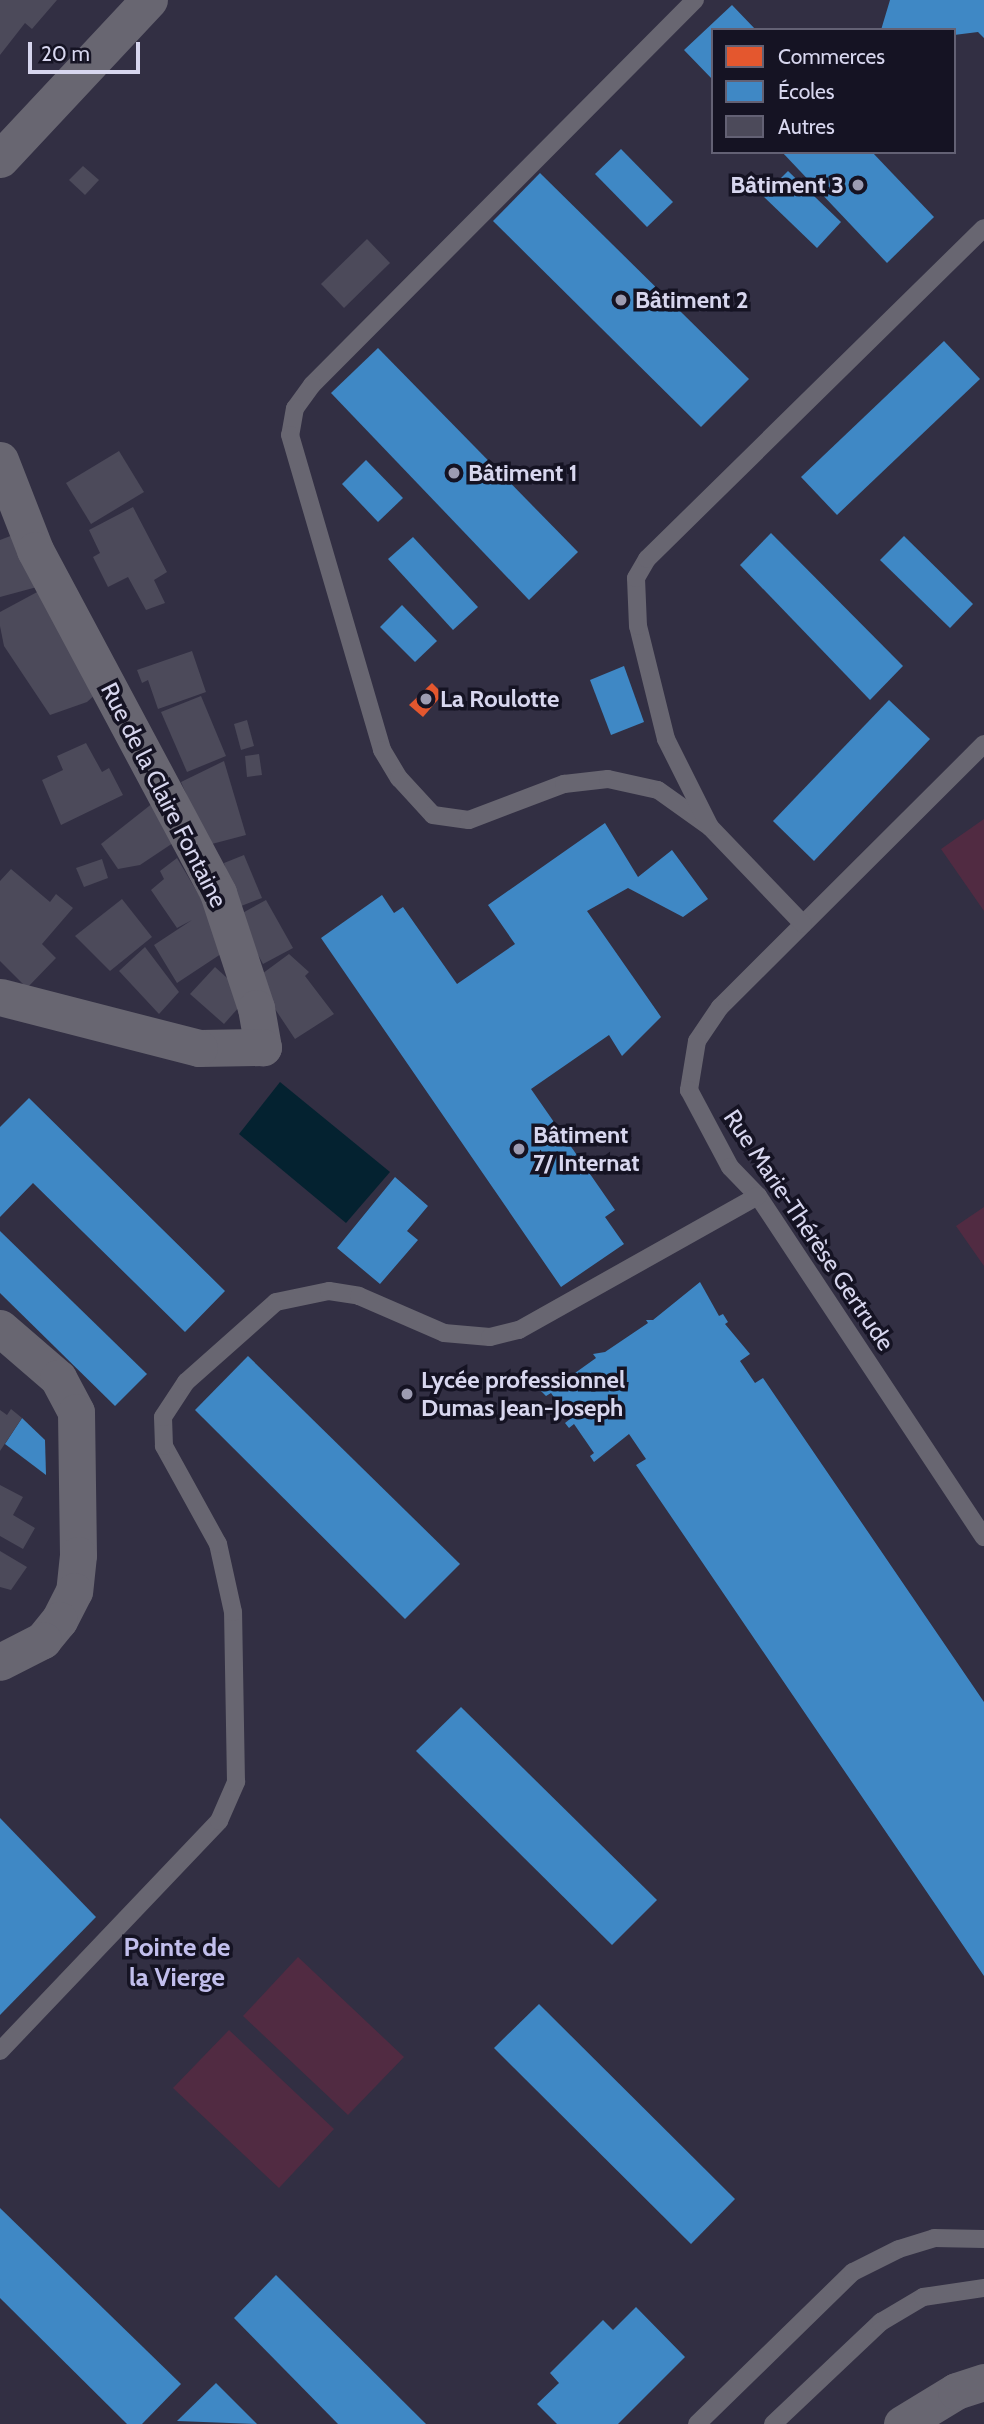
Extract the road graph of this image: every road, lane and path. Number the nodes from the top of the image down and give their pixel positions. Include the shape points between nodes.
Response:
1 (149, 0) edge
2 (695, 0) edge
3 (0, 159) edge
4 (984, 228) edge
5 (0, 460) edge
6 (984, 744) edge
7 (710, 827) junction
8 (803, 924) junction
9 (0, 997) edge
10 (758, 1196) junction
11 (0, 1328) edge
12 (984, 1537) edge
13 (0, 1662) edge
14 (0, 2051) edge
15 (984, 2239) edge
16 (984, 2288) edge
17 (984, 2382) edge
18 (697, 2424) edge
19 (773, 2424) edge
20 (902, 2424) edge

1 - 3 street
2 - 7 lane via 312,385 295,408 290,435 383,750 399,778 433,815 469,820 564,783 608,779 658,790
4 - 7 lane via 647,559 636,578 638,626 666,739
5 - 9 street, Rue de la Claire Fontaine via 35,550 218,893 256,1008 263,1047 199,1048
6 - 8 lane, Rue Marie-Thérèse Gertrude
7 - 8 lane
8 - 10 lane, Rue Marie-Thérèse Gertrude via 720,1007 697,1041 689,1090 730,1167
10 - 12 lane, Rue Marie-Thérèse Gertrude
10 - 14 lane via 519,1330 490,1337 444,1333 359,1296 329,1291 276,1302 186,1382 163,1418 164,1446 218,1544 230,1598 238,1721 236,1782 219,1821
11 - 13 street via 58,1378 76,1412 78,1555 74,1591 59,1620 43,1640
15 - 18 lane via 934,2238 853,2272
16 - 19 lane via 923,2297 881,2322
17 - 20 street via 956,2392

